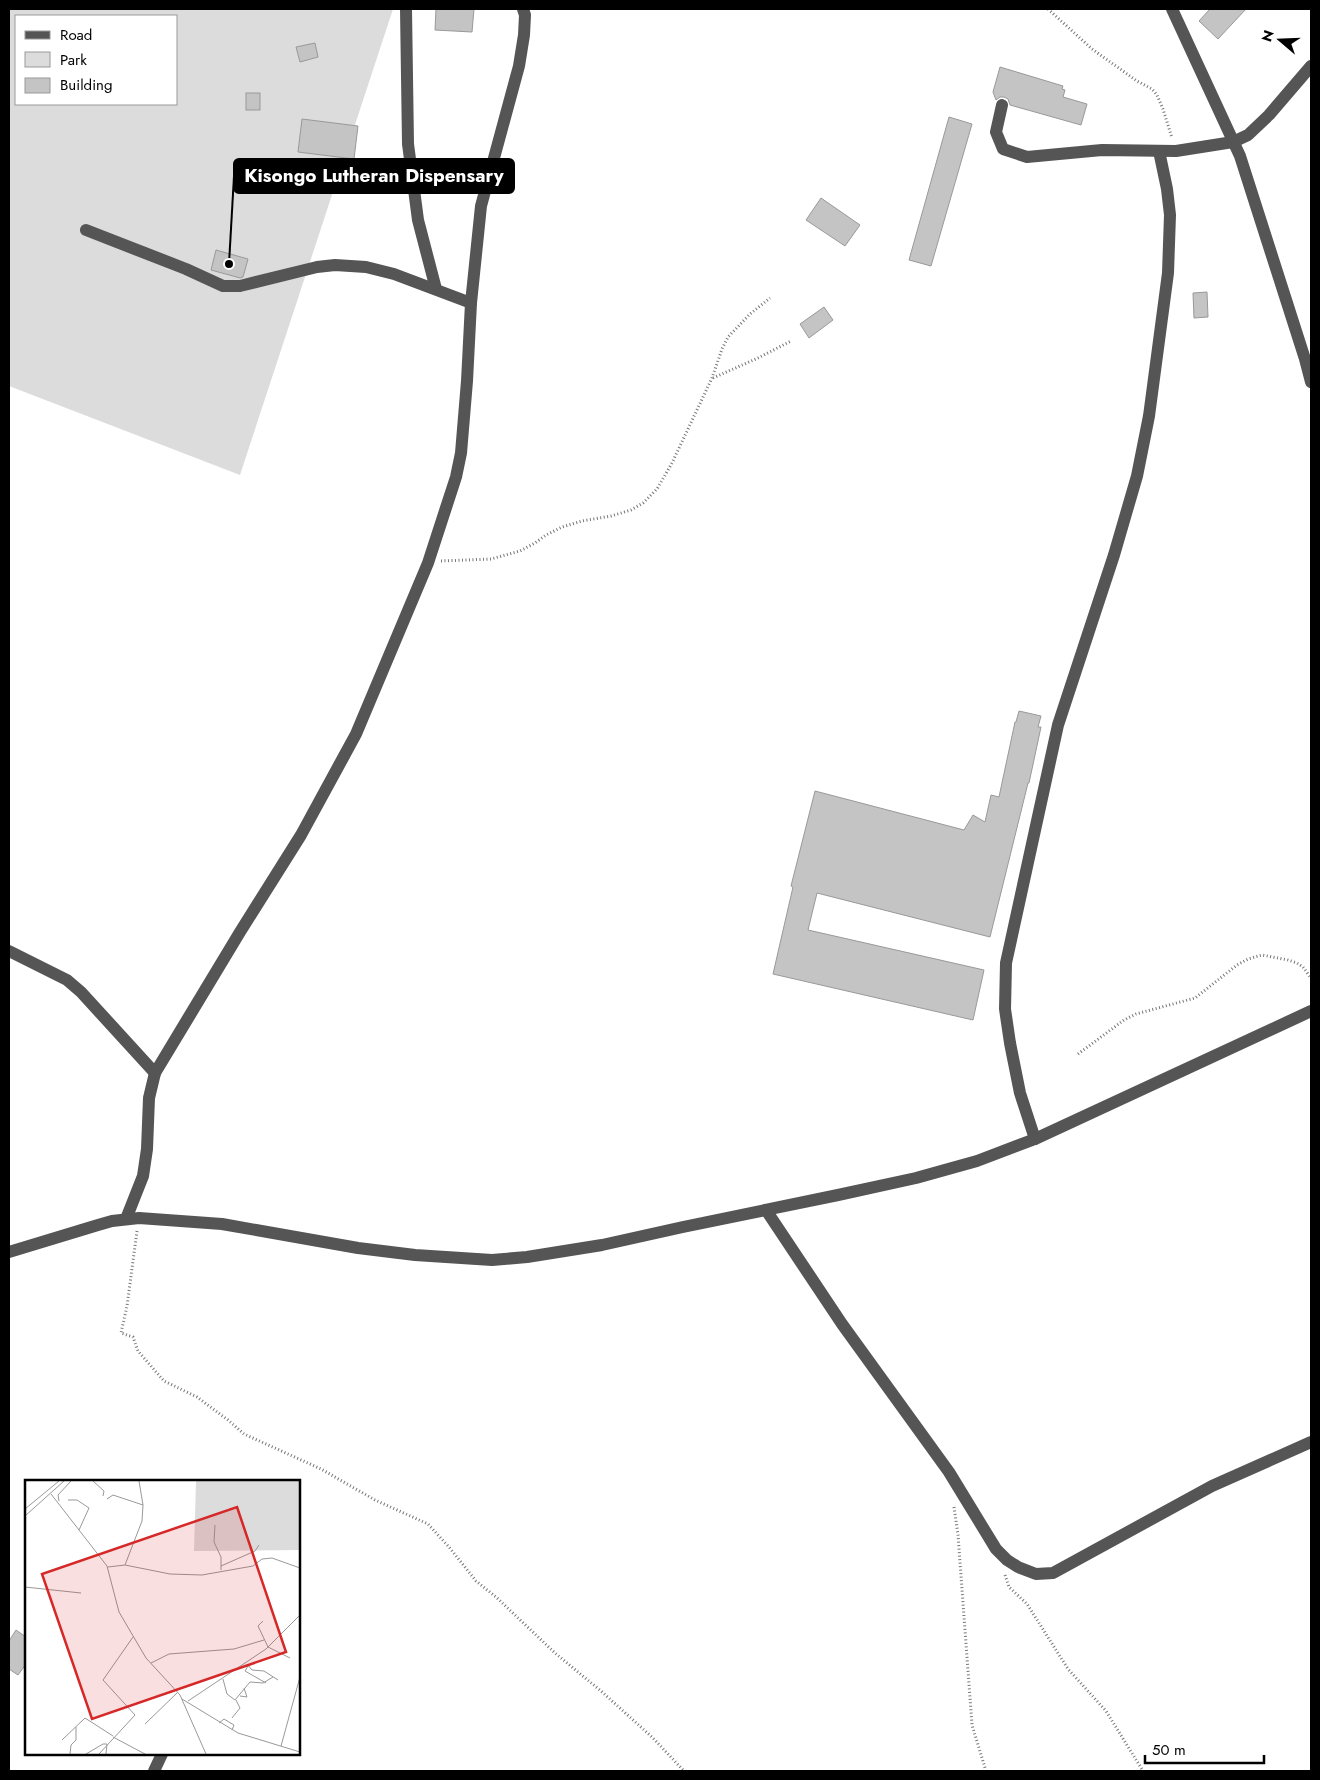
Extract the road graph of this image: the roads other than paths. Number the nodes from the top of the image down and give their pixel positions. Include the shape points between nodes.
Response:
1 (406, 9) edge
2 (523, 9) edge
3 (1172, 9) edge
4 (1311, 66) edge
5 (1002, 105) dead end
6 (1232, 142) junction
7 (1159, 151) junction
8 (86, 230) dead end
9 (436, 289) junction
10 (471, 303) junction
11 (1308, 358) edge
12 (1311, 382) edge
13 (9, 951) edge
14 (1311, 1011) edge
15 (155, 1072) junction
16 (1035, 1139) junction
17 (766, 1210) junction
18 (132, 1218) junction
19 (9, 1252) edge
20 (1311, 1442) edge
21 (162, 1755) edge
22 (154, 1771) edge

1 - 9 street via 408,144 418,220
2 - 10 street via 524,35 519,66 481,206
3 - 6 street
4 - 6 street via 1269,115 1248,135
5 - 7 street via 996,132 1003,149 1009,153 1027,157 1102,150
6 - 7 street
6 - 11 street via 1240,156
7 - 16 street via 1170,215 1168,273 1149,416 1137,476 1117,546 1058,725 1006,963 1005,1009 1010,1043 1020,1093
8 - 9 street via 223,286 240,286 335,265 366,267
9 - 10 street
10 - 15 street via 460,454 454,484 428,563 356,734 301,835
11 - 12 street
13 - 15 street via 67,980
14 - 16 street
15 - 18 street via 149,1098 147,1148
16 - 17 street via 977,1161 916,1178
17 - 18 street via 602,1245 492,1260 358,1248 222,1224
17 - 20 street via 842,1324 949,1472 996,1548 1018,1567 1036,1574 1053,1573 1212,1486
18 - 19 street
21 - 22 street

